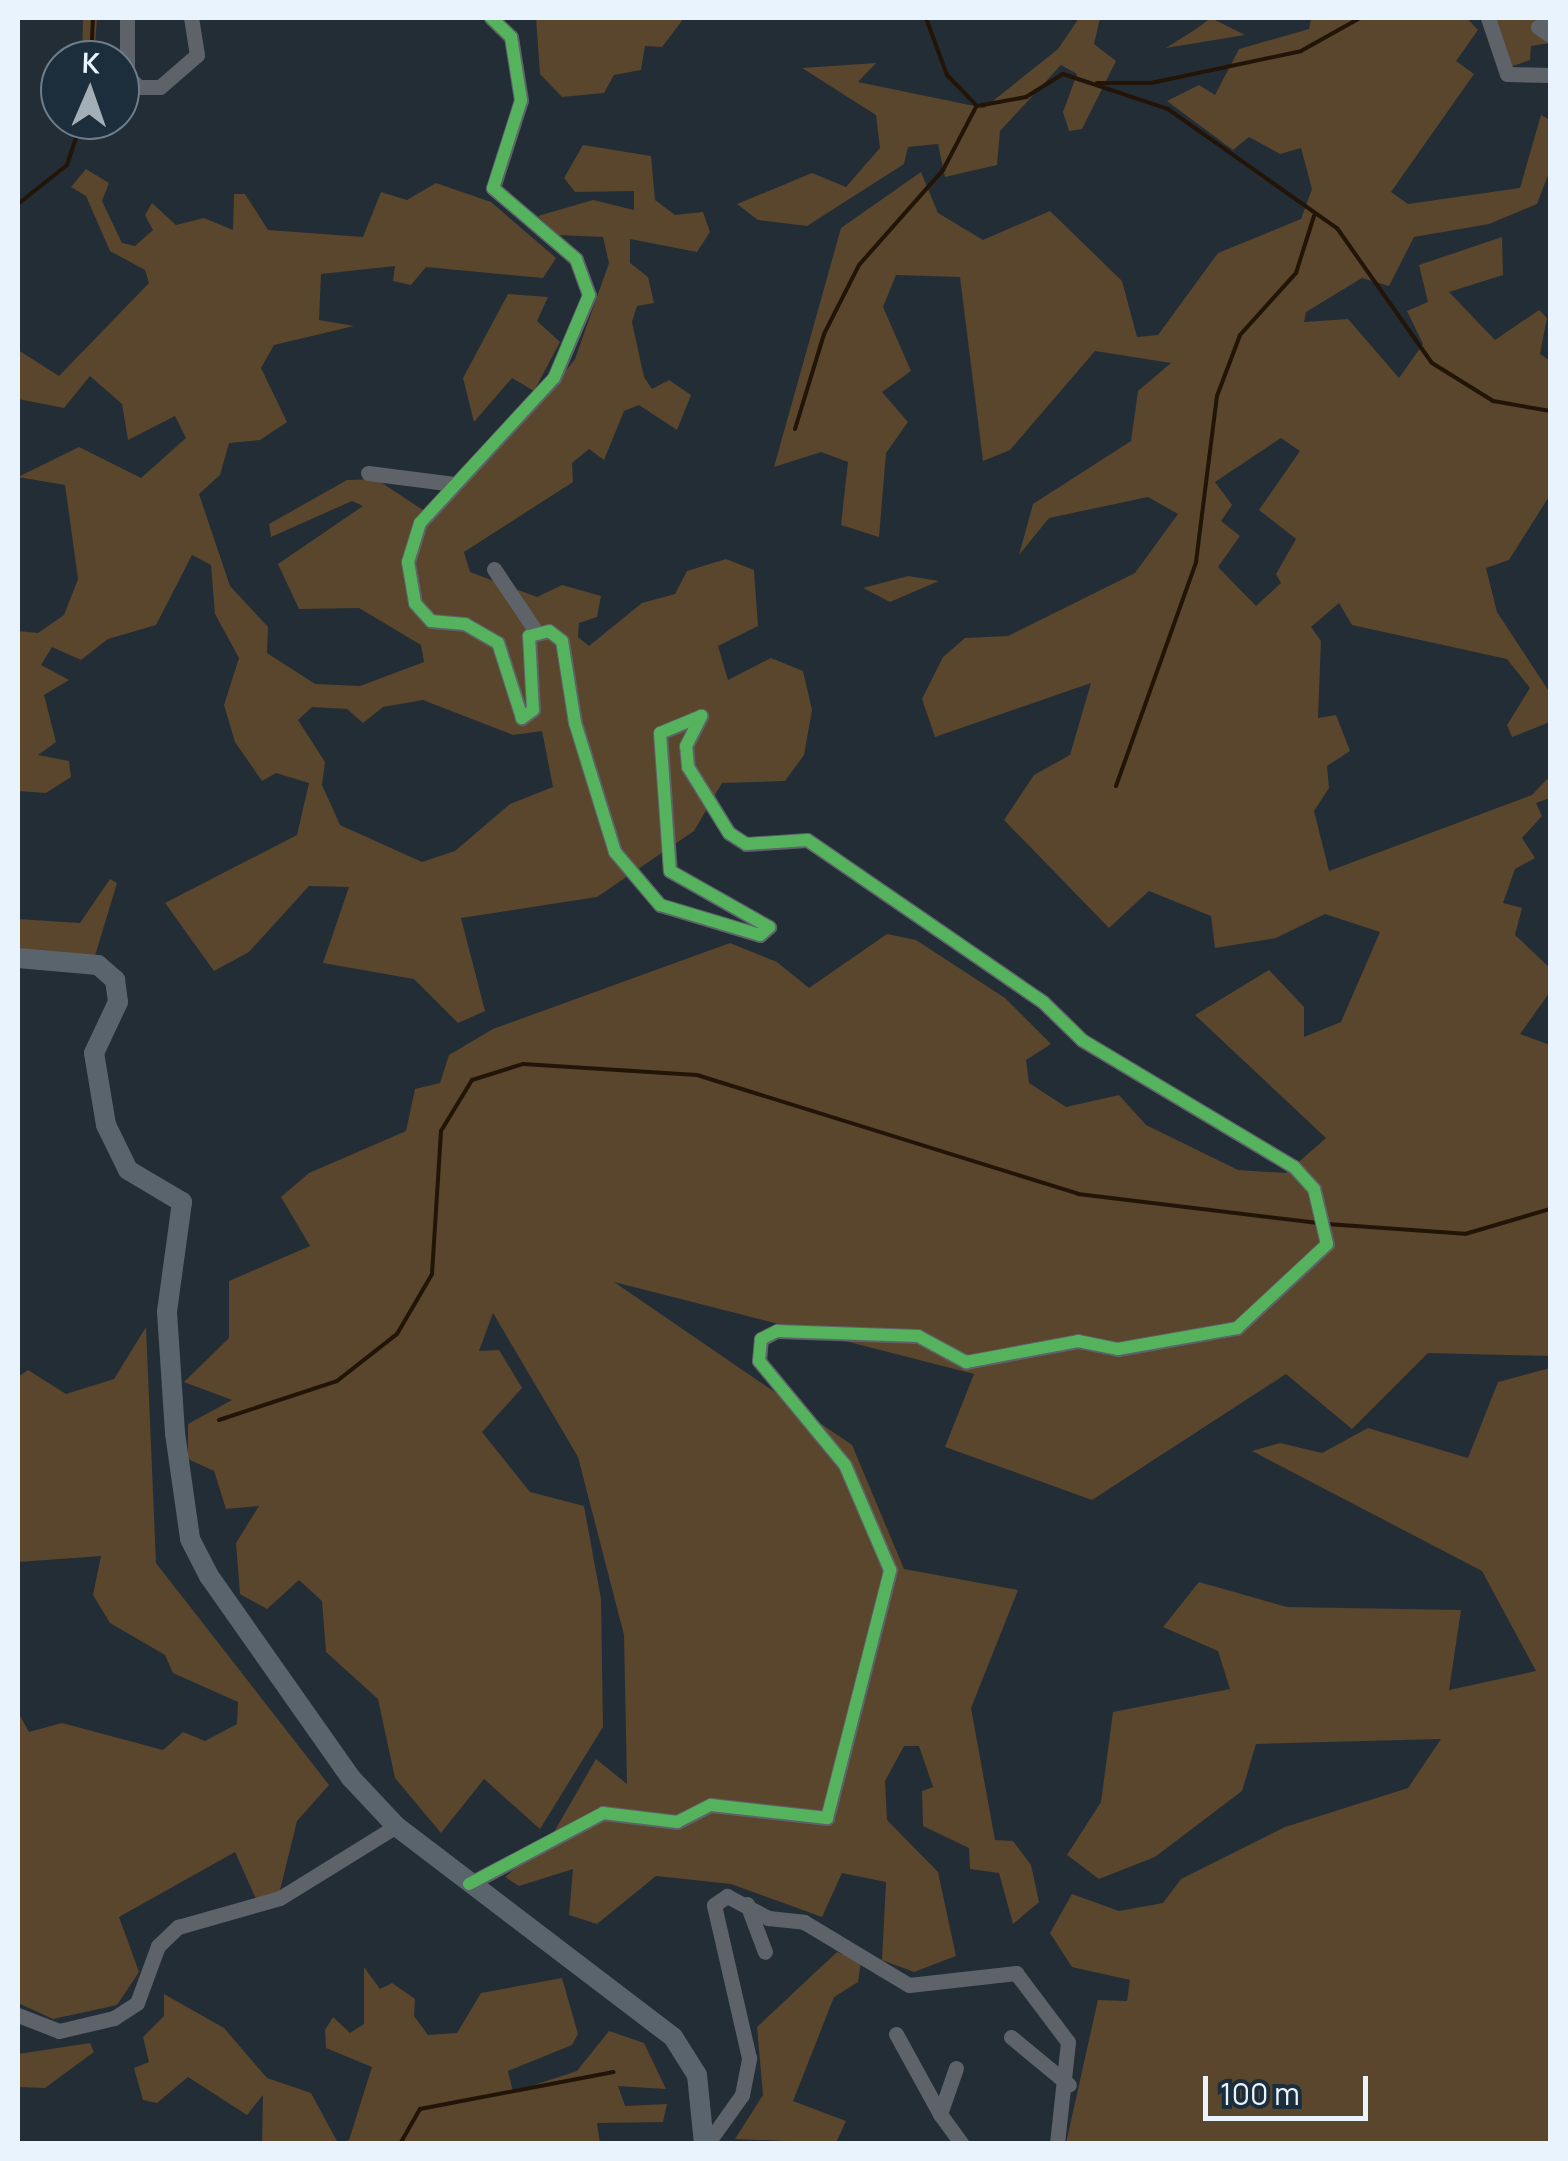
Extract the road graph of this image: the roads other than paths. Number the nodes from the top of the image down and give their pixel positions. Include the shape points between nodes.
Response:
1 (127, 18) edge
2 (191, 18) edge
3 (491, 18) edge
4 (1488, 18) edge
5 (1538, 20) edge
6 (1550, 35) edge
7 (1550, 76) edge
8 (368, 472) dead end
9 (454, 484) junction
10 (494, 569) dead end
11 (536, 630) junction
12 (18, 958) edge
13 (396, 1826) junction
14 (468, 1884) junction
15 (747, 1904) junction
16 (765, 1952) dead end
17 (18, 2015) edge
18 (896, 2034) dead end
19 (1010, 2036) dead end
20 (956, 2068) dead end
21 (1069, 2085) junction
22 (940, 2114) junction
23 (705, 2144) edge
24 (962, 2144) edge
25 (1057, 2144) edge

1 - 2 street via 127,76 139,87 160,87 197,55
3 - 9 street via 510,37 521,100 493,188 576,259 589,296 554,378
4 - 7 street via 1508,74
5 - 6 street
8 - 9 street
9 - 11 street via 412,544 406,586 415,603 431,620 465,624 498,642 522,718 534,710
10 - 11 street
11 - 14 street via 567,650 575,724 615,852 649,898 760,936 769,927 670,872 660,733 701,716 686,746 688,767 729,833 746,844 808,840 1043,1002 1082,1040 1294,1167 1314,1188 1327,1244 1237,1328 1118,1349 1078,1340 966,1362 918,1336 777,1331 761,1339 759,1361 845,1465 890,1570 827,1818 711,1804 678,1822 603,1813
12 - 13 main road via 98,964 115,980 118,1002 94,1053 106,1125 128,1170 182,1202 167,1312 190,1539 351,1778
13 - 14 main road
13 - 17 street via 280,1898 178,1927 158,1946 137,2003 114,2018 60,2031
14 - 23 main road via 673,2037 697,2075
15 - 16 street
15 - 21 street via 856,1947 909,1985 1016,1973 1068,2042
15 - 23 street via 726,1896 714,1906 749,2058 742,2095
18 - 22 street
19 - 21 street
20 - 22 street
21 - 25 street
22 - 24 street

